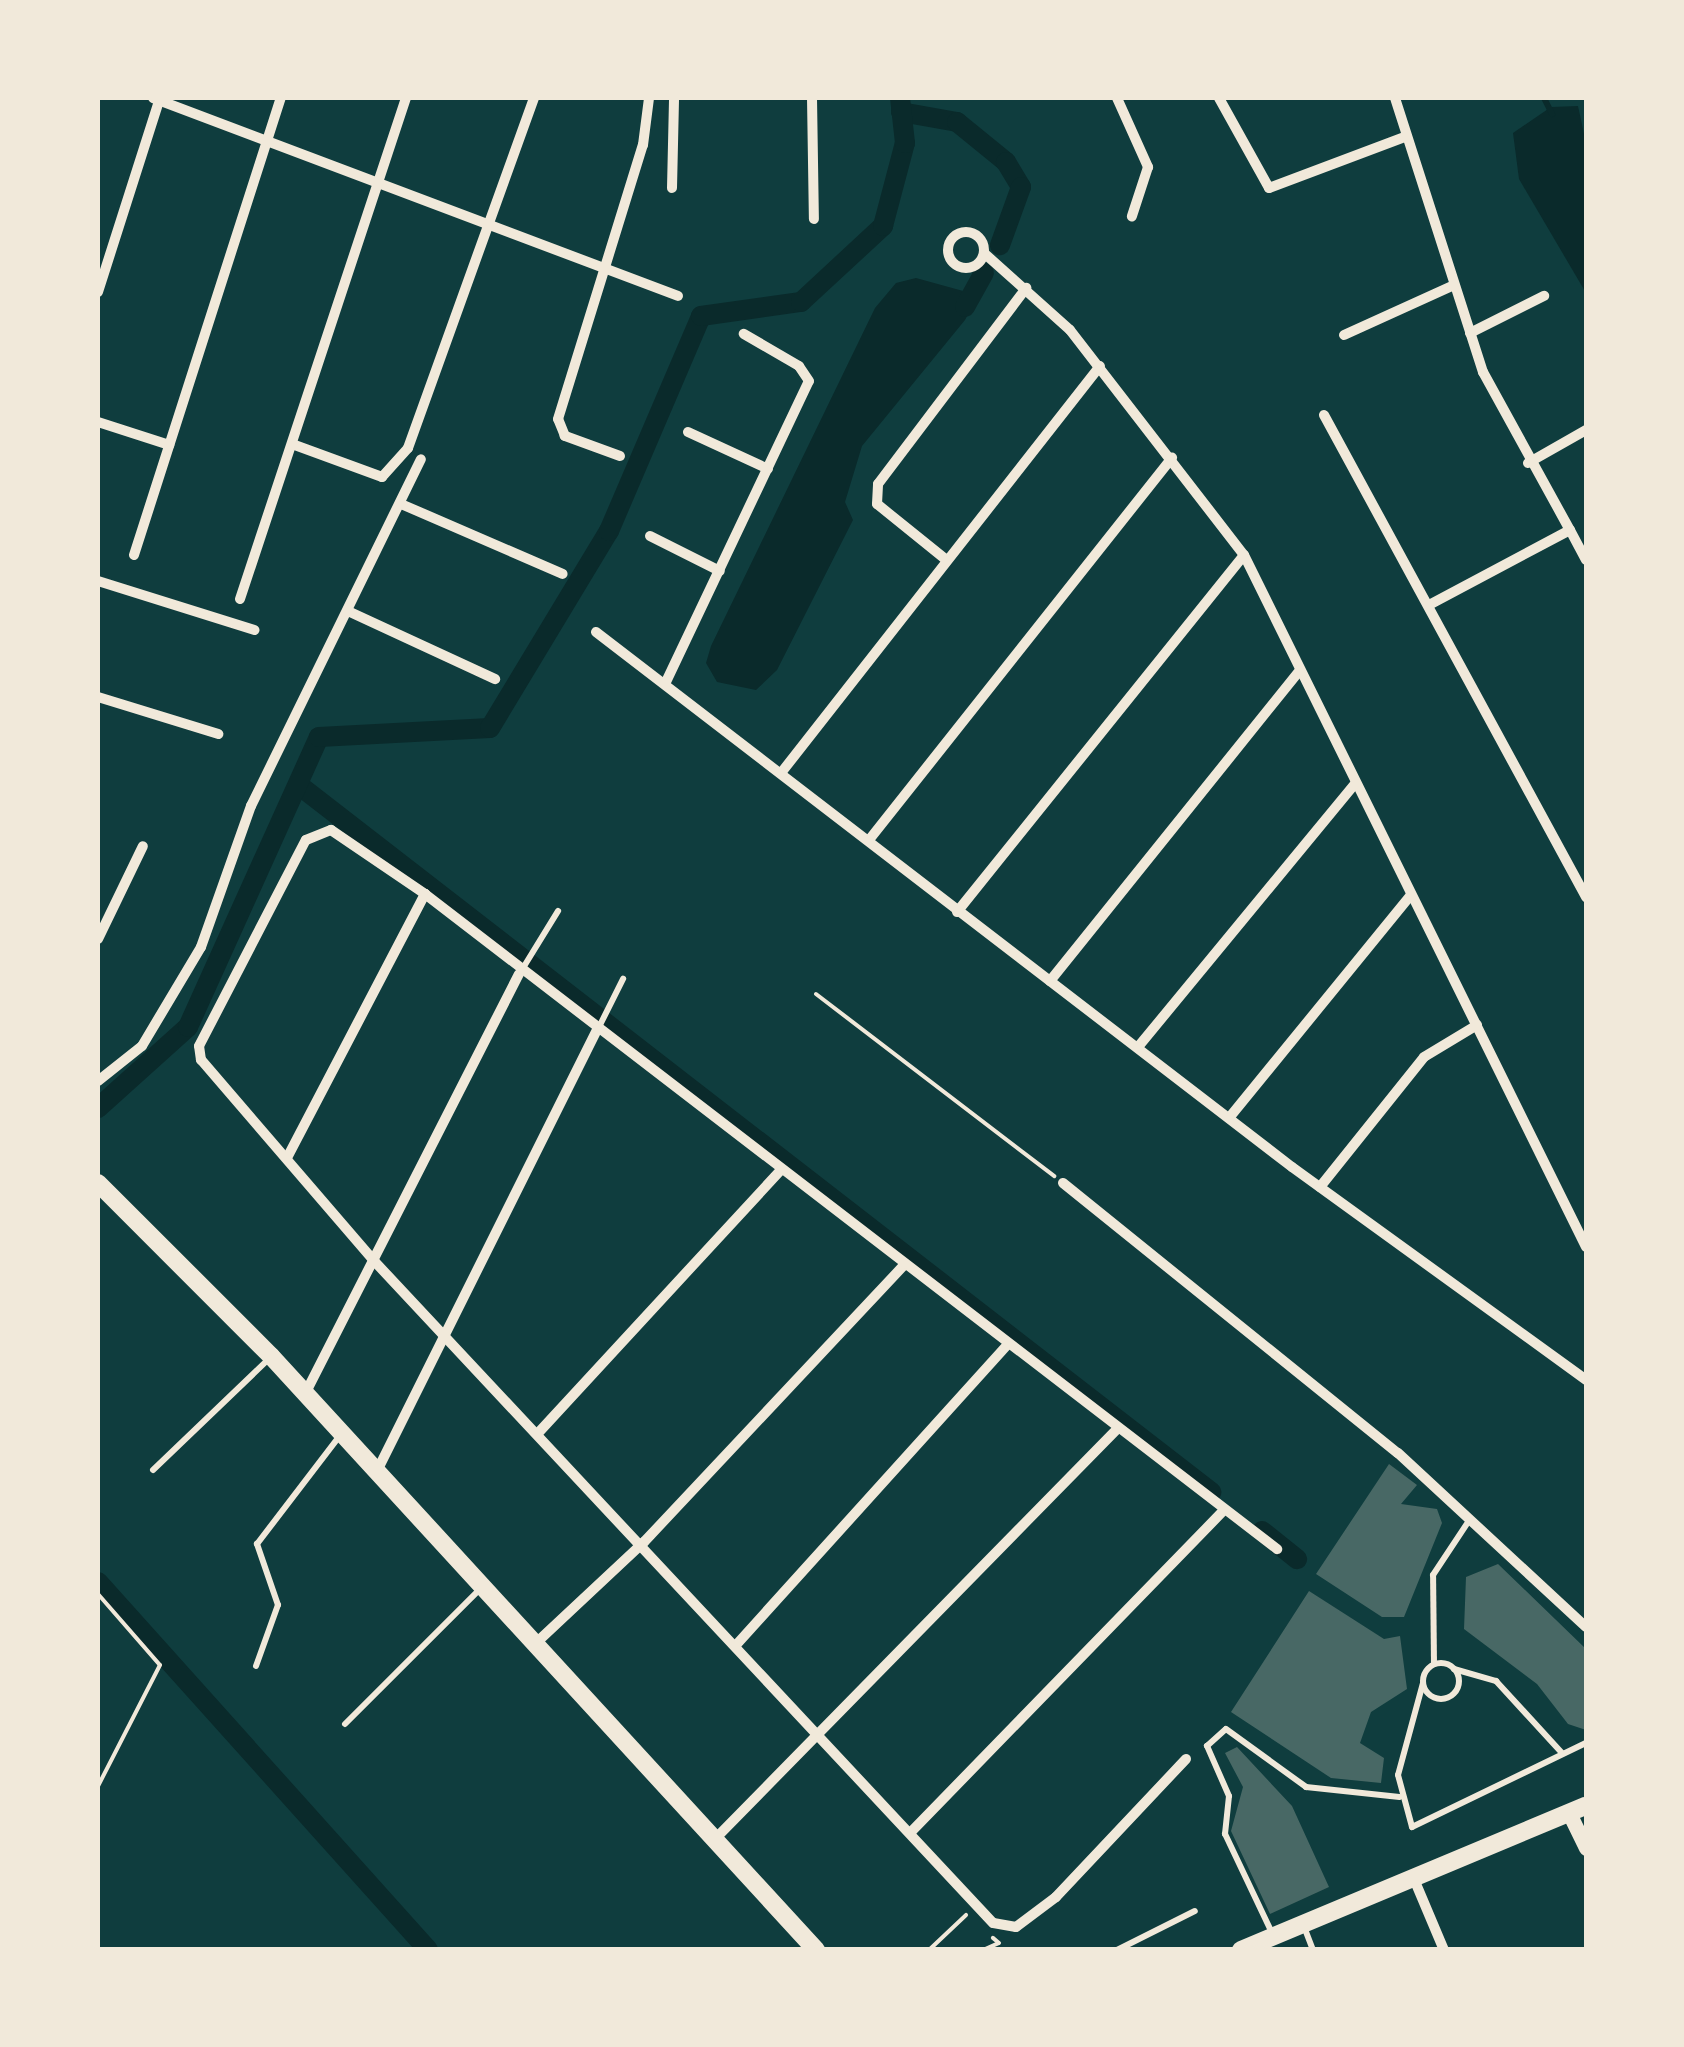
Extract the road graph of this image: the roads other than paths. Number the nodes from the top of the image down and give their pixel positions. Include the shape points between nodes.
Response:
1 (158, 98) edge
2 (282, 98) edge
3 (406, 98) edge
4 (534, 98) edge
5 (649, 98) edge
6 (674, 98) edge
7 (812, 98) edge
8 (1117, 98) edge
9 (1219, 98) edge
10 (1395, 98) edge
11 (269, 136) junction
12 (1407, 136) junction
13 (378, 186) junction
14 (672, 188) dead end
15 (1132, 216) dead end
16 (814, 219) dead end
17 (490, 226) junction
18 (984, 253) dead end
19 (604, 272) junction
20 (1454, 285) junction
21 (1026, 288) junction
22 (98, 292) edge
23 (678, 296) dead end
24 (1544, 296) dead end
25 (1470, 332) junction
26 (744, 334) dead end
27 (1344, 336) dead end
28 (1100, 366) junction
29 (1324, 416) dead end
30 (98, 422) edge
31 (1586, 430) edge
32 (688, 432) dead end
33 (292, 444) junction
34 (169, 445) junction
35 (620, 456) dead end
36 (1172, 458) junction
37 (421, 459) dead end
38 (1528, 463) junction
39 (768, 469) junction
40 (401, 504) junction
41 (1570, 530) junction
42 (650, 536) dead end
43 (134, 555) dead end
44 (1244, 556) junction
45 (944, 558) junction
46 (1586, 560) edge
47 (720, 571) junction
48 (563, 574) dead end
49 (98, 582) edge
50 (240, 599) dead end
51 (1429, 605) junction
52 (350, 612) junction
53 (254, 630) dead end
54 (596, 632) dead end
55 (1300, 670) junction
56 (495, 678) dead end
57 (665, 684) junction
58 (98, 697) edge
59 (218, 734) dead end
60 (781, 772) junction
61 (1355, 784) junction
62 (870, 840) junction
63 (143, 846) dead end
64 (425, 894) junction
65 (1410, 896) junction
66 (1586, 897) edge
67 (558, 912) dead end
68 (957, 912) junction
69 (98, 938) edge
70 (519, 974) junction
71 (623, 979) dead end
72 (1050, 981) junction
73 (1477, 1025) junction
74 (598, 1028) junction
75 (1138, 1047) junction
76 (98, 1081) edge
77 (1229, 1118) junction
78 (288, 1156) junction
79 (782, 1170) junction
80 (1063, 1183) road end
81 (98, 1186) edge
82 (1320, 1187) junction
83 (1586, 1247) edge
84 (374, 1262) junction
85 (905, 1264) junction
86 (446, 1332) junction
87 (1008, 1344) junction
88 (271, 1356) junction
89 (1586, 1380) edge
90 (305, 1394) junction
91 (1117, 1429) junction
92 (540, 1431) junction
93 (342, 1433) junction
94 (152, 1470) dead end
95 (378, 1471) junction
96 (1223, 1511) junction
97 (1471, 1518) junction
98 (644, 1542) junction
99 (1277, 1549) dead end
100 (483, 1586) junction
101 (1586, 1627) edge
102 (536, 1643) junction
103 (737, 1644) junction
104 (1434, 1664) junction
105 (256, 1666) dead end
106 (1454, 1668) junction
107 (1423, 1683) junction
108 (345, 1724) dead end
109 (823, 1739) junction
110 (1586, 1743) edge
111 (1562, 1753) junction
112 (1186, 1758) dead end
113 (1399, 1798) junction
114 (1578, 1810) edge
115 (910, 1833) junction
116 (716, 1839) junction
117 (1586, 1848) edge
118 (1414, 1879) junction
119 (1196, 1912) dead end
120 (1302, 1923) junction
121 (1268, 1942) edge
122 (816, 1950) edge
123 (1117, 1950) edge
124 (1241, 1950) edge
125 (1313, 1950) edge
126 (1444, 1950) edge

1 - 11 street
1 - 22 street
2 - 11 street
3 - 13 street
4 - 17 street
5 - 19 street
6 - 14 street
7 - 16 street
8 - 15 street via 1148,167
9 - 12 street via 1269,188
10 - 12 street
11 - 13 street
11 - 34 street
12 - 20 street
13 - 17 street
13 - 33 street
17 - 19 street
17 - 33 street via 431,395 389,473
18 - 21 street
19 - 23 street
19 - 35 street via 559,430
20 - 25 street
20 - 27 street
21 - 28 street
21 - 45 street via 874,494
24 - 25 street
25 - 38 street
26 - 39 street via 808,373
28 - 36 street
28 - 45 street
29 - 51 street
30 - 34 street
31 - 38 street
32 - 39 street
33 - 50 street
34 - 43 street
36 - 44 street
36 - 62 street
37 - 40 street
38 - 41 street
39 - 47 street
40 - 48 street
40 - 52 street
41 - 46 street
41 - 51 street
42 - 47 street
44 - 55 street
44 - 68 street
45 - 60 street
47 - 57 street
49 - 53 street
51 - 66 street
52 - 56 street
52 - 76 street via 251,806 202,947 142,1046
54 - 57 street
55 - 61 street
55 - 72 street
57 - 60 street
58 - 59 street
60 - 62 street
61 - 65 street
61 - 75 street
62 - 68 street
63 - 69 street
64 - 70 street
64 - 78 street
64 - 78 street via 332,830 315,830 208,1028 201,1060
65 - 73 street
65 - 77 street
67 - 70 lane
68 - 72 street
70 - 74 street
70 - 84 street
71 - 74 lane
72 - 75 street
73 - 82 street via 1424,1057
73 - 83 street
74 - 79 street
74 - 86 street
75 - 77 street
77 - 82 street
78 - 84 street
79 - 85 street
79 - 92 street
80 - 97 street
81 - 88 main road
82 - 89 street
84 - 86 street
84 - 90 street
85 - 87 street
85 - 98 street
86 - 92 street
86 - 95 street
87 - 91 street
87 - 103 street
88 - 90 main road
88 - 94 lane
90 - 93 main road
91 - 96 street
91 - 109 street
92 - 98 street
93 - 95 main road
93 - 105 lane via 257,1544 278,1606
95 - 100 main road
96 - 99 street
96 - 115 street
97 - 101 street
97 - 104 lane via 1432,1576
98 - 102 street
98 - 103 street
100 - 102 main road
100 - 108 lane
102 - 116 main road
103 - 109 street
104 - 106 lane
104 - 107 lane
106 - 107 lane via 1452,1696 1433,1698
106 - 111 lane via 1496,1681
107 - 113 lane
109 - 115 street
109 - 116 street
110 - 111 lane
111 - 113 lane via 1412,1827
112 - 115 street via 1067,1888 1009,1929
113 - 121 lane via 1306,1787 1226,1728 1207,1746 1230,1796 1224,1834
114 - 117 street
114 - 118 main road
116 - 122 main road
118 - 120 main road
118 - 126 street
119 - 123 lane
120 - 121 main road
120 - 125 lane
121 - 124 main road

